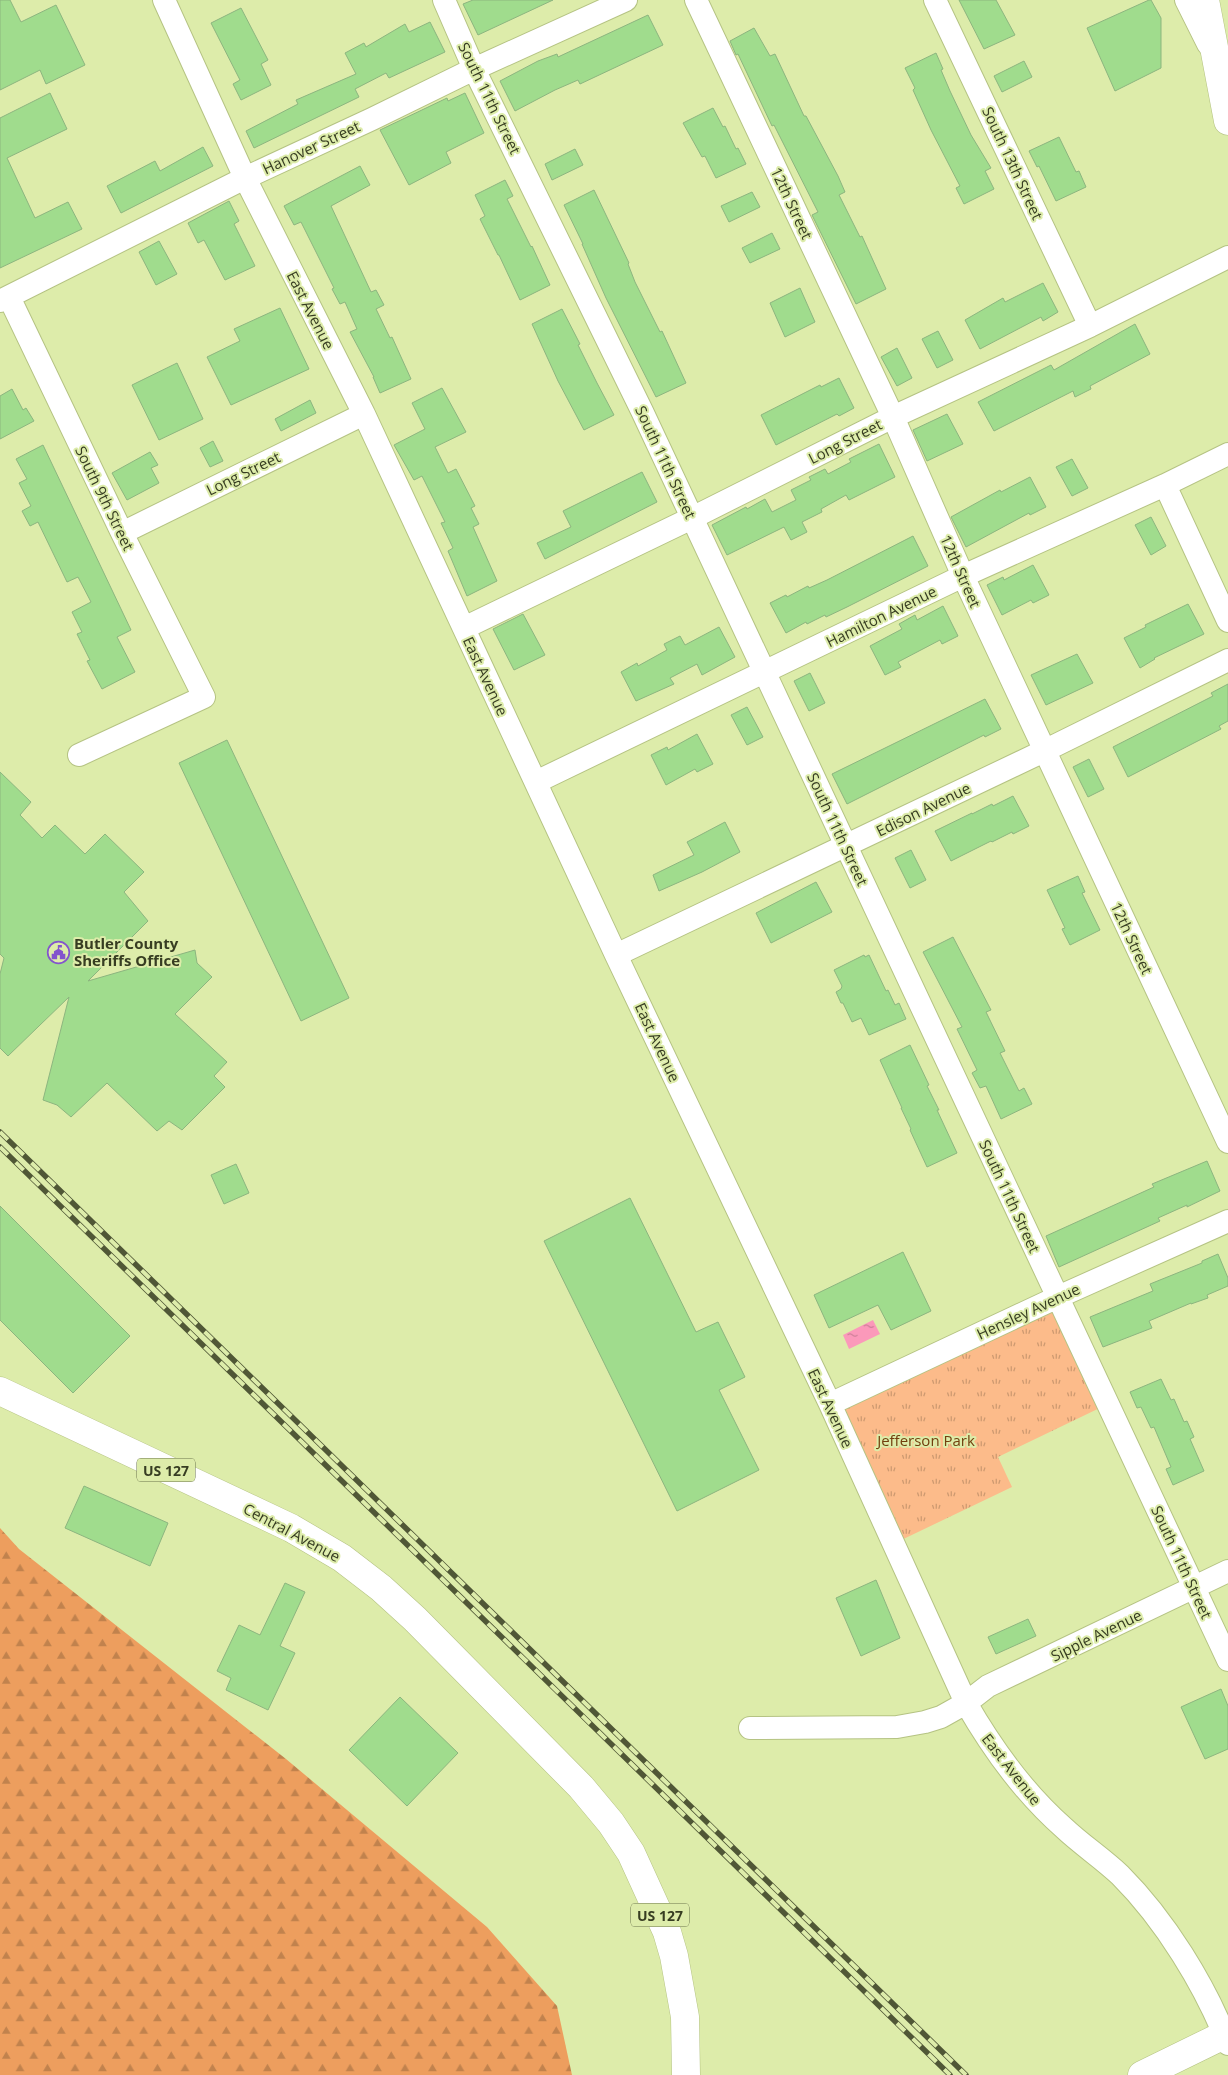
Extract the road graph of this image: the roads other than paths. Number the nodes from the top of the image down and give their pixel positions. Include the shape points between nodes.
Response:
1 (164, 0) edge
2 (444, 0) edge
3 (626, 0) edge
4 (696, 0) edge
5 (935, 0) edge
6 (1186, 0) edge
7 (1205, 0) edge
8 (1216, 60) junction
9 (474, 69) junction
10 (1228, 121) edge
11 (245, 178) junction
12 (1228, 257) edge
13 (5, 299) edge
14 (1090, 326) junction
15 (364, 414) junction
16 (892, 417) junction
17 (1228, 454) edge
18 (1165, 485) junction
19 (692, 518) junction
20 (122, 533) junction
21 (963, 576) junction
22 (1228, 621) edge
23 (464, 628) junction
24 (1228, 660) edge
25 (764, 672) junction
26 (1044, 751) junction
27 (79, 755) dead end
28 (536, 782) junction
29 (846, 846) junction
30 (616, 955) junction
31 (1228, 1142) edge
32 (1228, 1221) edge
33 (1058, 1297) junction
34 (0, 1391) edge
35 (830, 1404) junction
36 (1228, 1571) edge
37 (1194, 1587) junction
38 (1228, 1660) edge
39 (966, 1703) junction
40 (750, 1728) dead end
41 (1227, 2037) edge
42 (686, 2075) edge
43 (1142, 2075) edge

1 - 11 street, East Avenue
2 - 9 street, South 11th Street
3 - 9 street, Hanover Street
4 - 16 street, 12th Street
5 - 14 street, South 13th Street
6 - 8 street
7 - 8 main road
8 - 10 main road
9 - 11 street, Hanover Street
9 - 19 street, South 11th Street
11 - 13 street, Hanover Street
11 - 15 street, East Avenue
12 - 14 street, Long Street
13 - 20 street, South 9th Street
14 - 16 street, Long Street
15 - 20 street, Long Street
15 - 23 street, East Avenue
16 - 19 street, Long Street
16 - 21 street, 12th Street
17 - 18 street, Hamilton Avenue
18 - 21 street, Hamilton Avenue
18 - 22 street
19 - 23 street, Long Street
19 - 25 street, South 11th Street
20 - 27 street, South 9th Street via 204,697
21 - 25 street, Hamilton Avenue
21 - 26 street, 12th Street
23 - 28 street, East Avenue
24 - 26 street, Edison Avenue
25 - 28 street, Hamilton Avenue
25 - 29 street, South 11th Street
26 - 29 street, Edison Avenue
26 - 31 street, 12th Street
28 - 30 street, East Avenue
29 - 30 street, Edison Avenue
29 - 33 street, South 11th Street
30 - 35 street, East Avenue
32 - 33 street, Hensley Avenue
33 - 35 street, Hensley Avenue
33 - 37 street, South 11th Street
34 - 42 main road, Central Avenue / US 127 via 291,1528 342,1558 398,1603 538,1742 611,1823 650,1891 667,1932 679,1979
35 - 39 street, East Avenue
36 - 37 street, Sipple Avenue
37 - 38 street, South 11th Street
37 - 39 street, Sipple Avenue via 988,1686
39 - 40 street, Sipple Avenue via 941,1717 897,1726
39 - 41 street, East Avenue via 987,1740 1018,1781 1059,1824 1119,1874 1154,1914
41 - 43 main road

